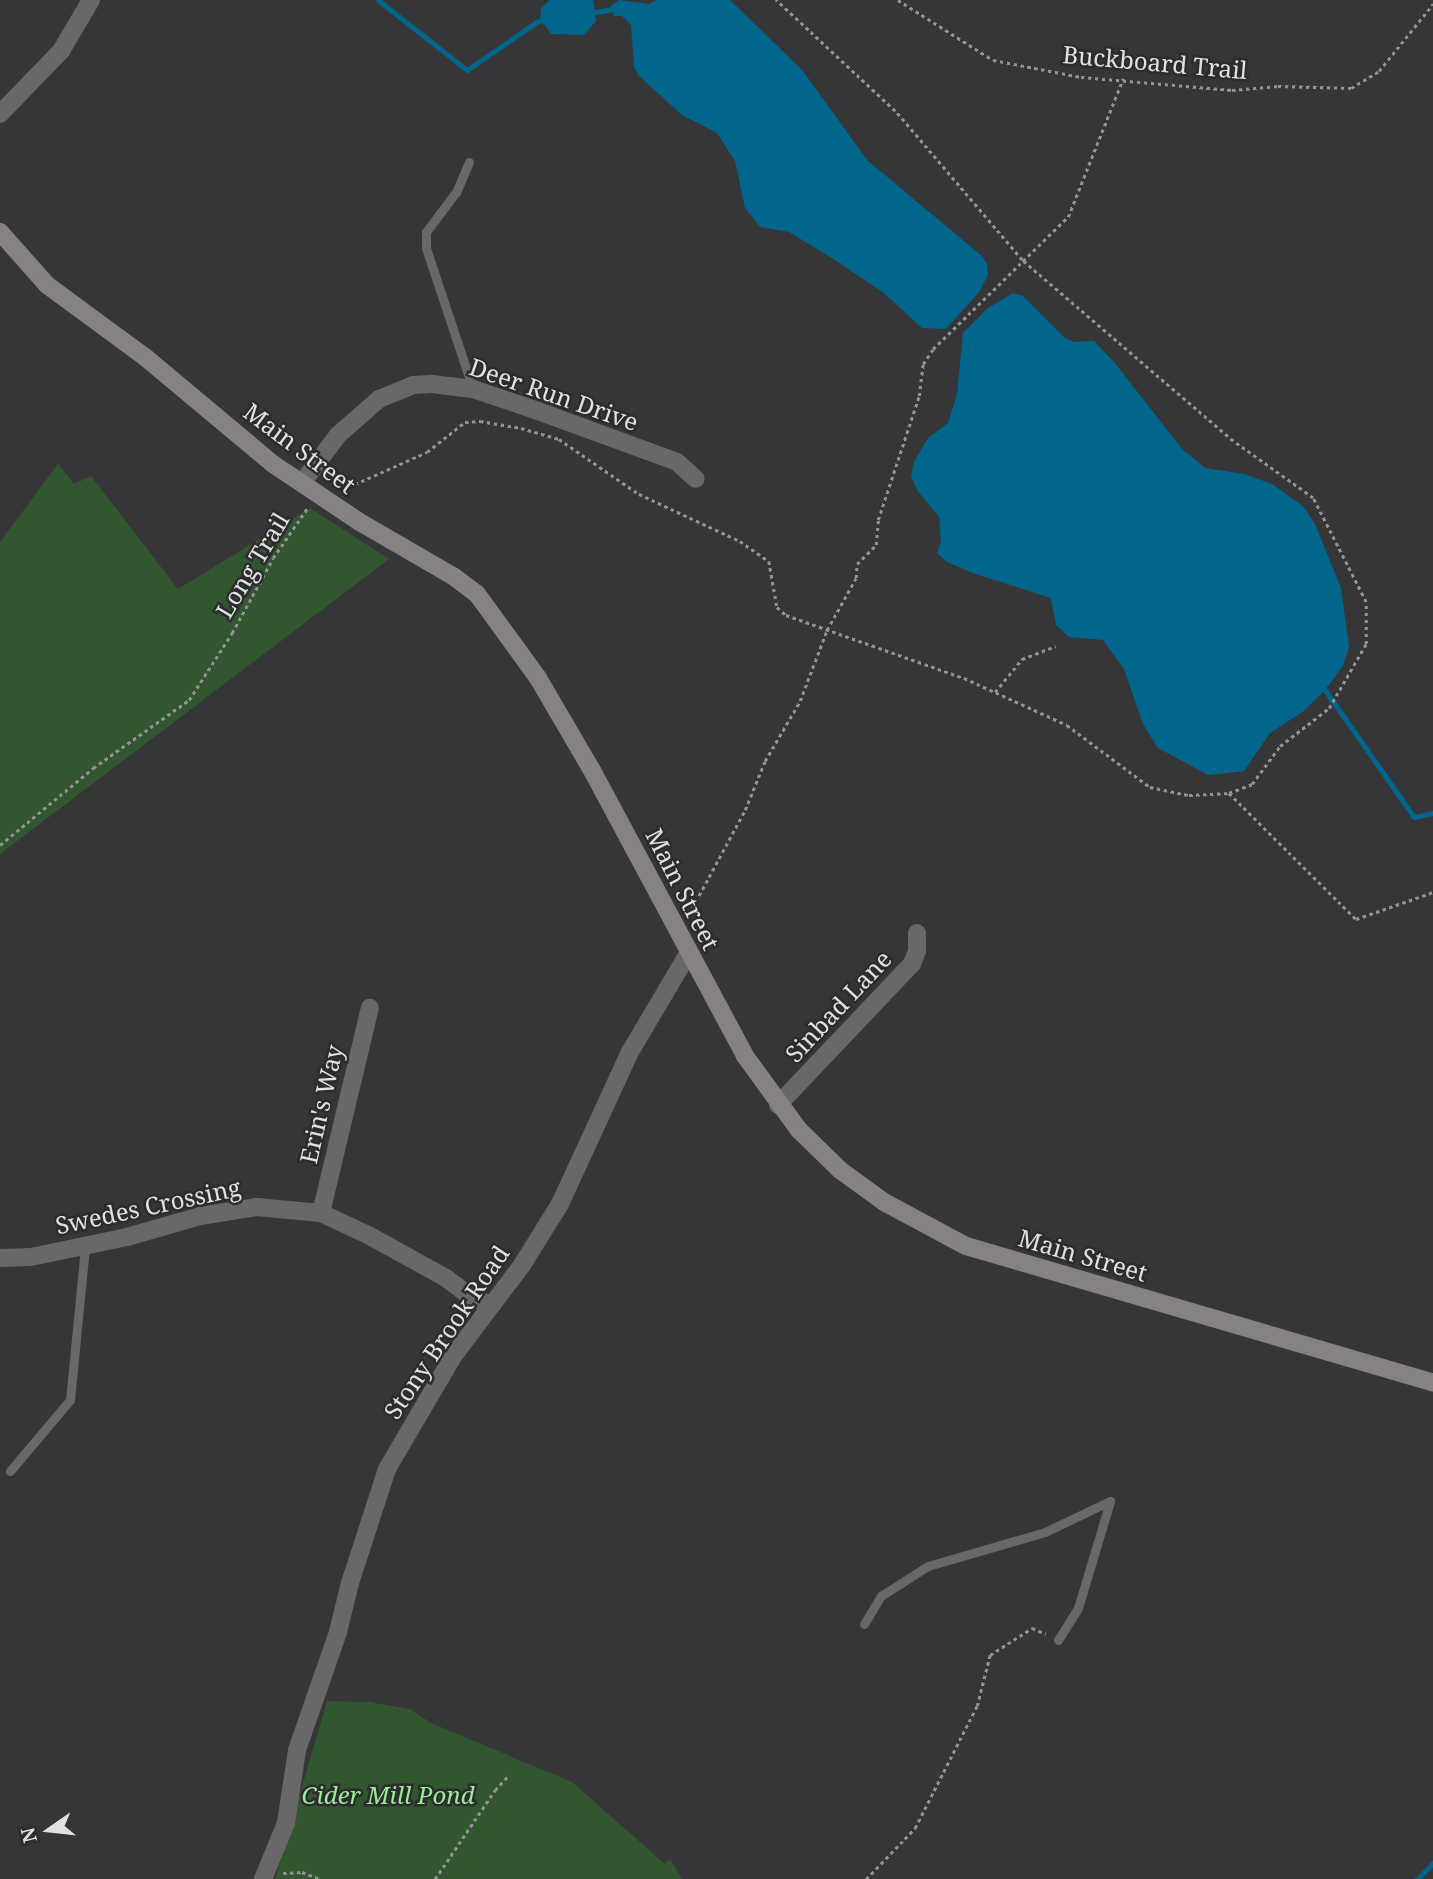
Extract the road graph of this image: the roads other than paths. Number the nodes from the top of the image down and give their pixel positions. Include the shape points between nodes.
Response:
1 (92, 0) edge
2 (0, 114) edge
3 (469, 162) dead end
4 (0, 232) edge
5 (473, 389) junction
6 (696, 479) dead end
7 (302, 483) junction
8 (917, 933) dead end
9 (688, 954) junction
10 (370, 1008) dead end
11 (778, 1105) junction
12 (321, 1213) junction
13 (85, 1246) junction
14 (0, 1258) edge
15 (492, 1305) junction
16 (1433, 1383) edge
17 (10, 1471) dead end
18 (864, 1624) dead end
19 (1058, 1640) road end
20 (265, 1877) edge

1 - 2 street via 61,51
3 - 5 lane via 456,191 426,232 426,248
4 - 7 main road, Main Street via 47,285
5 - 6 street, Deer Run Drive via 677,462
5 - 7 street, Deer Run Drive via 432,384 395,390 338,435
7 - 9 main road, Main Street via 453,576 477,594 496,617 594,774
8 - 11 street, Sinbad Lane via 912,964
9 - 11 main road, Main Street
9 - 15 street, Stony Brook Road via 630,1052 560,1204
10 - 12 street, Erin's Way
11 - 16 main road, Main Street via 841,1170 884,1202 966,1246
12 - 13 street, Swedes Crossing via 257,1207 200,1216
12 - 15 street, Swedes Crossing
13 - 14 street, Swedes Crossing
13 - 17 lane via 70,1400
15 - 20 street, Stony Brook Road via 454,1355 387,1469 298,1750 286,1823
18 - 19 lane via 881,1596 928,1566 1045,1532 1110,1501 1078,1608

